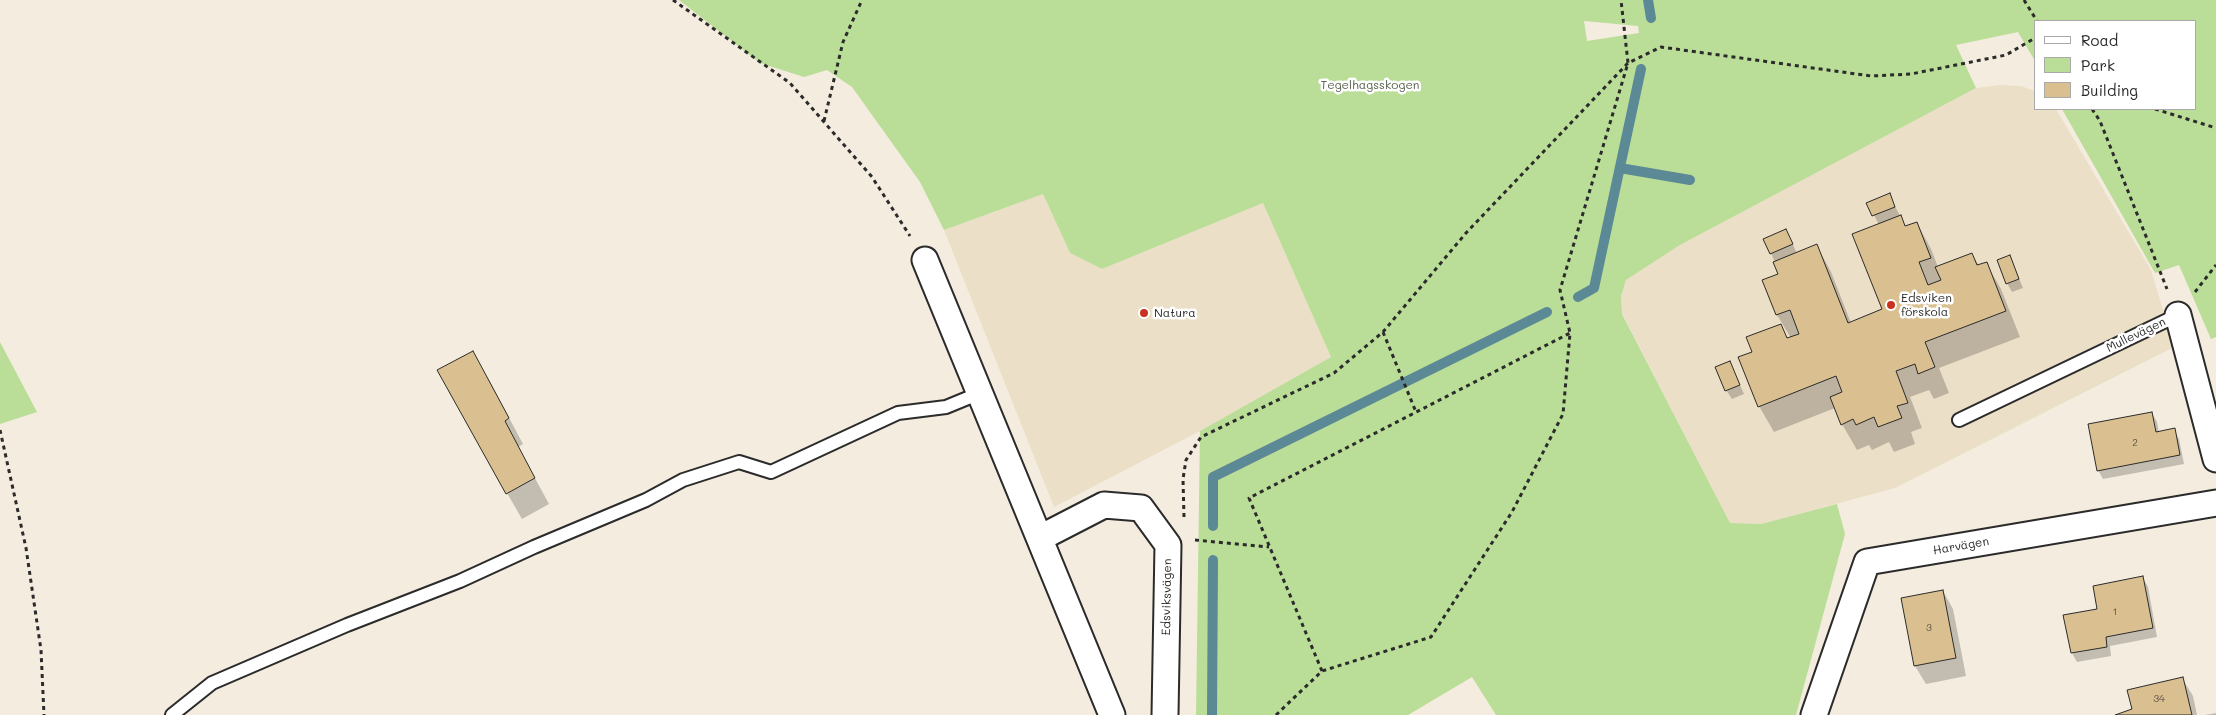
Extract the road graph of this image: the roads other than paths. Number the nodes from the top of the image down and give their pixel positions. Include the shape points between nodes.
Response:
1 (925, 260) road end
2 (2178, 315) joint
3 (980, 393) junction
4 (1959, 420) dead end
5 (2216, 459) edge
6 (2216, 503) edge
7 (1040, 538) junction
8 (172, 715) edge
9 (1112, 715) edge
10 (1165, 715) edge
11 (1814, 715) edge

1 - 3 street
2 - 4 lane, Mullevägen
2 - 5 street, Mullevägen
3 - 7 street
3 - 8 lane via 946,407 898,413 771,472 740,462 683,480 646,500 460,581 212,683
6 - 11 street, Harvägen via 1867,562
7 - 9 street
7 - 10 street, Edsviksvägen via 1104,505 1141,508 1168,545

